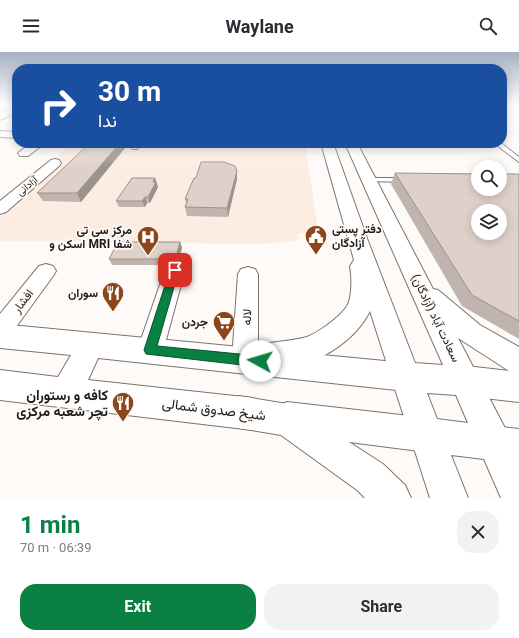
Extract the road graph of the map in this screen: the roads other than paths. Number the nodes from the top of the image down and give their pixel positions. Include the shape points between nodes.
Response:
1 (329, 148) edge
2 (354, 148) edge
3 (503, 148) edge
4 (519, 160) edge
5 (55, 163) dead end
6 (413, 175) edge
7 (369, 180) junction
8 (0, 209) edge
9 (358, 241) junction
10 (175, 270) dead end
11 (46, 271) dead end
12 (248, 274) dead end
13 (423, 292) junction
14 (0, 331) edge
15 (0, 336) edge
16 (91, 345) junction
17 (150, 350) junction
18 (245, 360) junction
19 (519, 362) edge
20 (406, 377) junction
21 (466, 381) junction
22 (0, 385) edge
23 (519, 387) edge
24 (66, 393) junction
25 (239, 412) junction
26 (427, 435) junction
27 (507, 445) edge
28 (519, 494) edge
29 (392, 498) edge
30 (449, 498) edge

1 - 9 main road
2 - 7 main road, سعادت آباد (آزادگان)
3 - 4 lane
5 - 8 street, آزادانی
6 - 7 lane via 405,180
7 - 13 main road, سعادت آباد (آزادگان)
9 - 18 main road via 363,280 360,307 340,330 313,348
9 - 20 main road
10 - 17 street
11 - 14 street, افشار
12 - 18 street, لاله
13 - 19 main road via 470,333
13 - 21 main road, سعادت آباد (آزادگان)
15 - 16 main road
16 - 17 main road
16 - 24 main road
17 - 18 main road
18 - 20 main road
20 - 21 main road
20 - 26 main road
21 - 23 main road
21 - 27 main road, سعادت آباد (آزادگان)
22 - 24 main road, شیخ صدوق شمالی
24 - 25 main road, شیخ صدوق شمالی
25 - 26 main road, شیخ صدوق شمالی
25 - 29 main road via 287,420 370,477
26 - 27 main road, شیخ صدوق شمالی
26 - 30 main road
27 - 28 main road, سعادت آباد (آزادگان)

